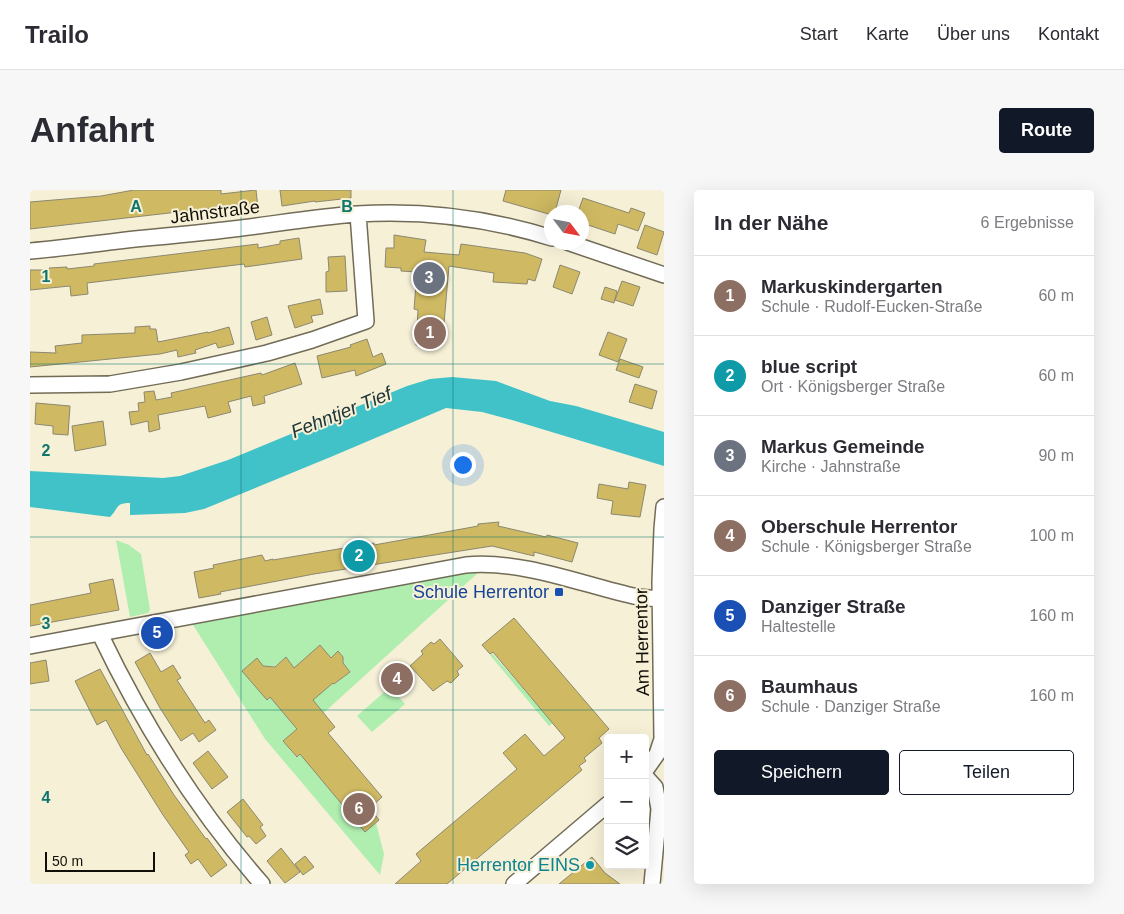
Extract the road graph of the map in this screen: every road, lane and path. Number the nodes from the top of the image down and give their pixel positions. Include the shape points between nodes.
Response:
1 (358, 214) junction
2 (544, 236) edge
3 (589, 249) edge
4 (30, 252) edge
5 (664, 275) edge
6 (30, 385) edge
7 (664, 507) edge
8 (660, 599) junction
9 (100, 634) junction
10 (30, 646) edge
11 (649, 765) edge
12 (648, 779) edge
13 (604, 807) edge
14 (262, 884) edge
15 (514, 884) edge
16 (652, 884) edge

1 - 2 street, Jahnstraße via 452,216 497,223
1 - 4 street, Jahnstraße
1 - 6 street via 366,321 267,353 181,372 110,384
3 - 5 street
7 - 8 street, Am Herrentor
8 - 9 street via 629,595 508,565 481,564
8 - 11 street, Am Herrentor via 662,739
9 - 10 street
9 - 14 street via 118,671 183,781 210,821
12 - 16 street via 655,787 659,809
13 - 15 street

